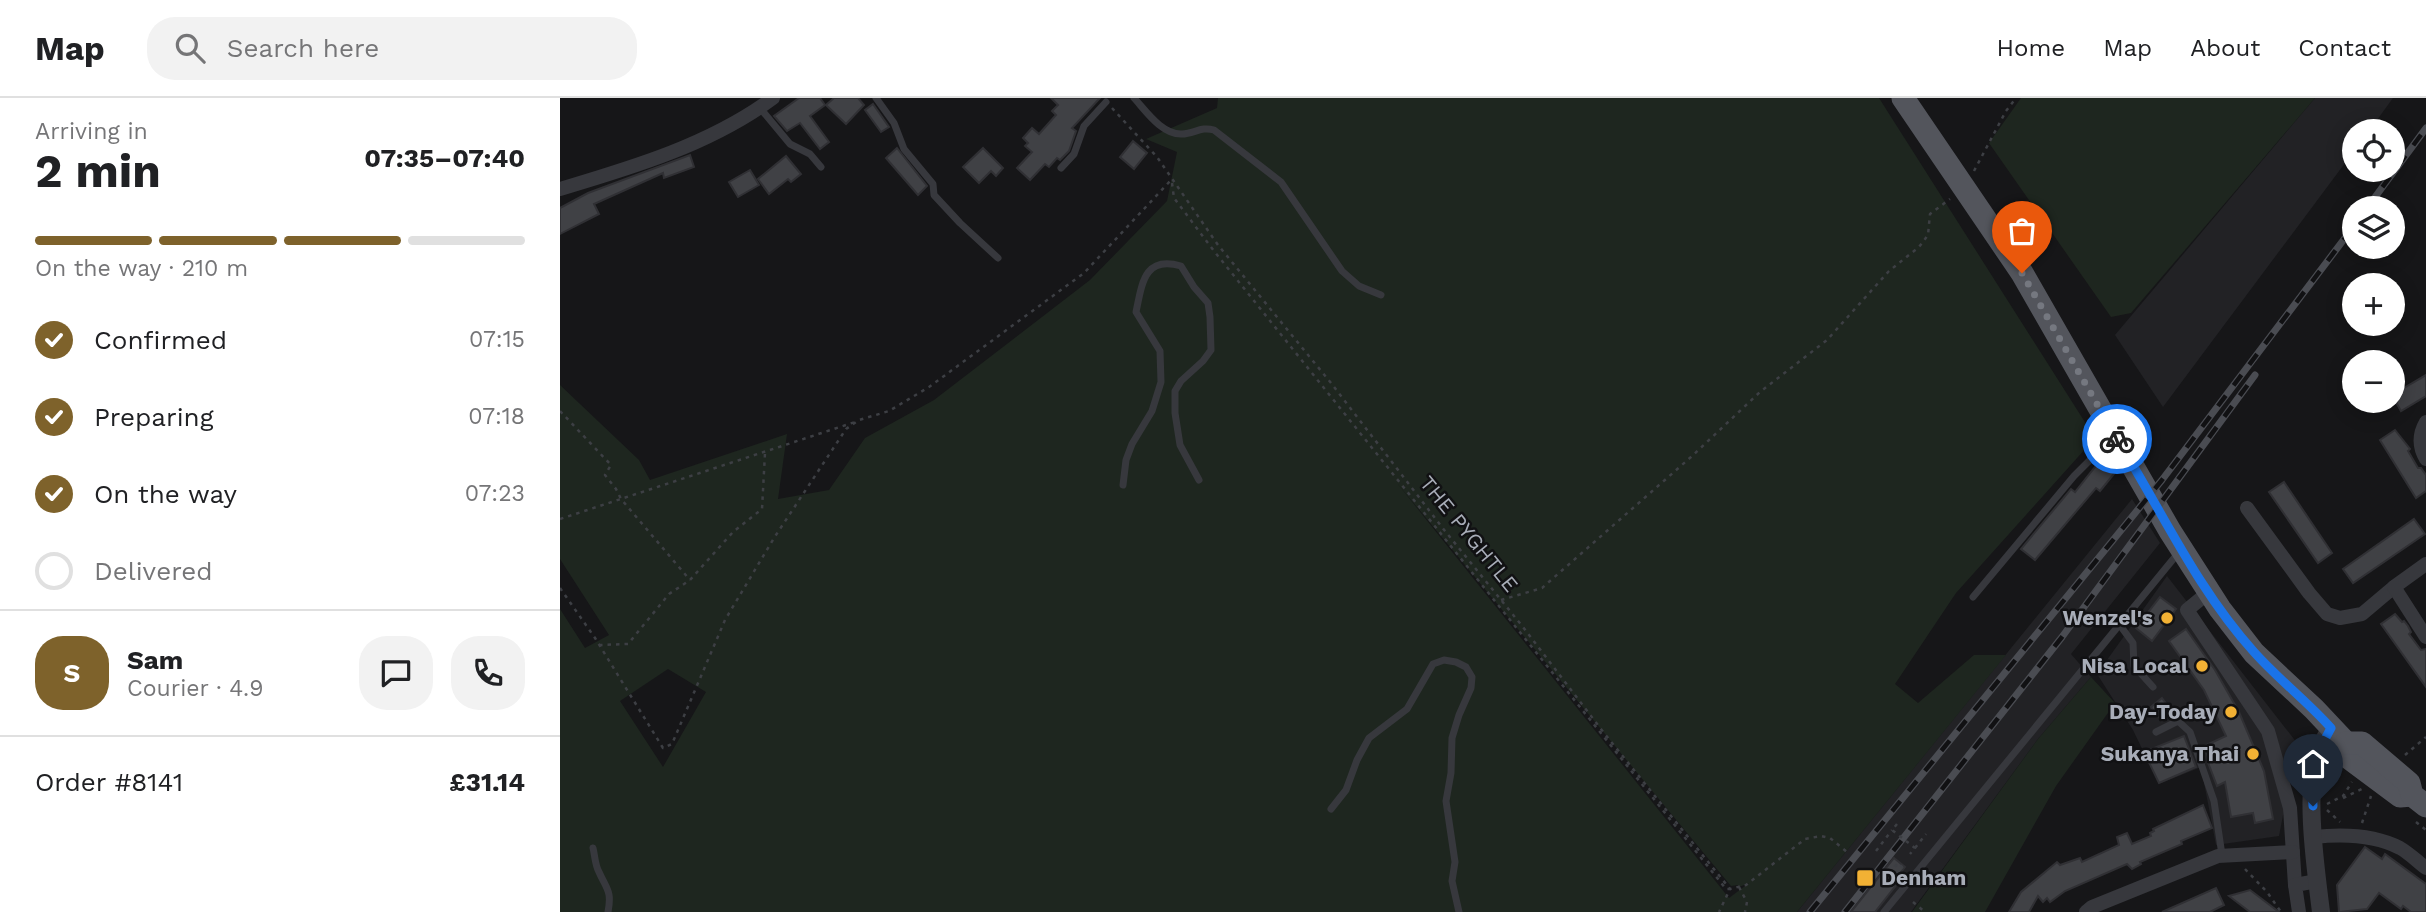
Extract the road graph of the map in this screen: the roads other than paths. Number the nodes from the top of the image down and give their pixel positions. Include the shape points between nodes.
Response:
1 (773, 98) edge
2 (876, 98) edge
3 (1134, 98) edge
4 (1903, 98) edge
5 (1106, 102) road end
6 (760, 108) junction
7 (821, 167) dead end
8 (1061, 169) dead end
9 (560, 189) edge
10 (998, 258) dead end
11 (1381, 295) dead end
12 (2426, 422) edge
13 (2115, 435) junction
14 (2426, 459) edge
15 (1199, 480) dead end
16 (1123, 485) dead end
17 (2247, 508) dead end
18 (2181, 550) junction
19 (2426, 564) edge
20 (2394, 587) junction
21 (2209, 592) junction
22 (1972, 597) dead end
23 (2119, 624) junction
24 (2426, 637) edge
25 (2153, 687) dead end
26 (2156, 732) dead end
27 (2338, 736) junction
28 (2419, 801) edge
29 (1331, 809) dead end
30 (2314, 837) junction
31 (593, 848) dead end
32 (2293, 852) junction
33 (2217, 857) junction
34 (2426, 868) edge
35 (2317, 881) junction
36 (2295, 885) junction
37 (608, 912) edge
38 (1459, 912) edge
39 (1884, 912) edge
40 (2086, 912) edge
41 (2298, 912) edge
42 (2320, 912) edge

1 - 6 street
2 - 10 lane via 894,123 904,149 933,184 934,195
3 - 11 lane via 1168,131 1214,130 1281,181 1342,271 1359,286
4 - 13 main road via 2022,273
5 - 8 lane via 1084,125 1074,154
6 - 7 lane via 790,144 810,154
6 - 9 street via 667,155
12 - 14 street via 2421,445
13 - 18 main road
13 - 22 lane via 2074,476
15 - 16 lane via 1180,445 1175,391 1211,350 1208,303 1181,266 1160,263 1143,280 1136,312 1160,351 1160,382 1152,411 1126,460
17 - 20 street via 2327,614 2340,618 2362,614
18 - 21 main road
18 - 23 lane
19 - 20 street
20 - 24 street
21 - 27 main road via 2254,653
21 - 32 street via 2187,610 2268,731 2290,808
23 - 25 lane via 2133,643 2134,666
23 - 39 lane
26 - 33 lane via 2178,721 2190,732 2214,801
27 - 28 main road via 2349,758 2361,768 2400,796
27 - 30 street via 2319,749 2313,771
29 - 38 lane via 1346,790 1369,738 1407,709 1433,664 1444,660 1466,667 1472,677 1471,688 1452,738 1447,801 1455,862 1452,881
30 - 34 street via 2352,835 2400,848
30 - 35 street
31 - 37 lane via 598,871 608,886
32 - 33 street
32 - 36 street
33 - 40 street
35 - 36 street
35 - 42 street
36 - 41 street

